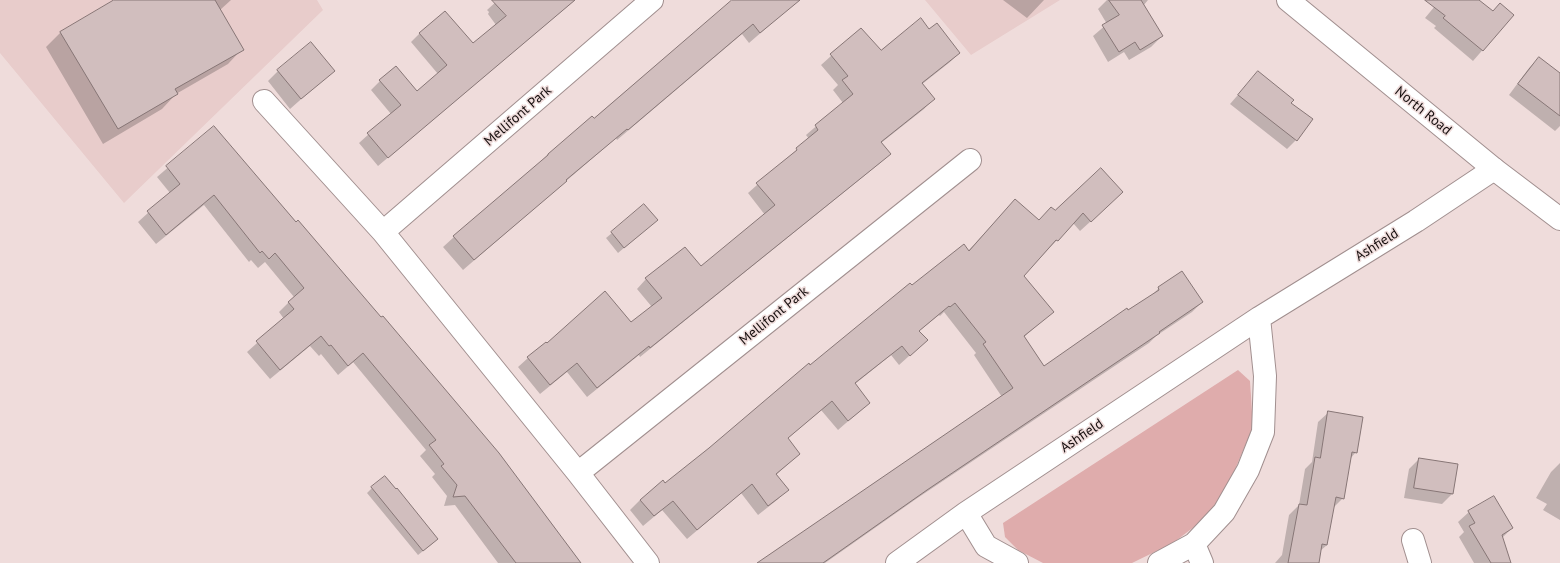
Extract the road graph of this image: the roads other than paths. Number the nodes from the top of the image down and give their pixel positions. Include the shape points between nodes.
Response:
1 (652, 0) edge
2 (1288, 0) edge
3 (264, 101) dead end
4 (970, 160) dead end
5 (1494, 169) junction
6 (1560, 219) edge
7 (383, 232) junction
8 (1259, 318) junction
9 (578, 473) junction
10 (966, 513) junction
11 (1413, 540) dead end
12 (1198, 554) edge
13 (648, 563) edge
14 (897, 563) edge
15 (1016, 563) edge
16 (1159, 563) edge
17 (1420, 563) edge

1 - 7 street, Mellifont Park
2 - 5 street, North Road
3 - 7 street
4 - 9 street, Mellifont Park
5 - 6 street, North Road
5 - 8 street, Ashfield via 1416,221
7 - 9 street
8 - 10 street, Ashfield
8 - 12 street via 1265,376 1263,432 1248,470
9 - 13 street
10 - 14 street
10 - 15 street via 986,546
11 - 17 street
12 - 16 street

